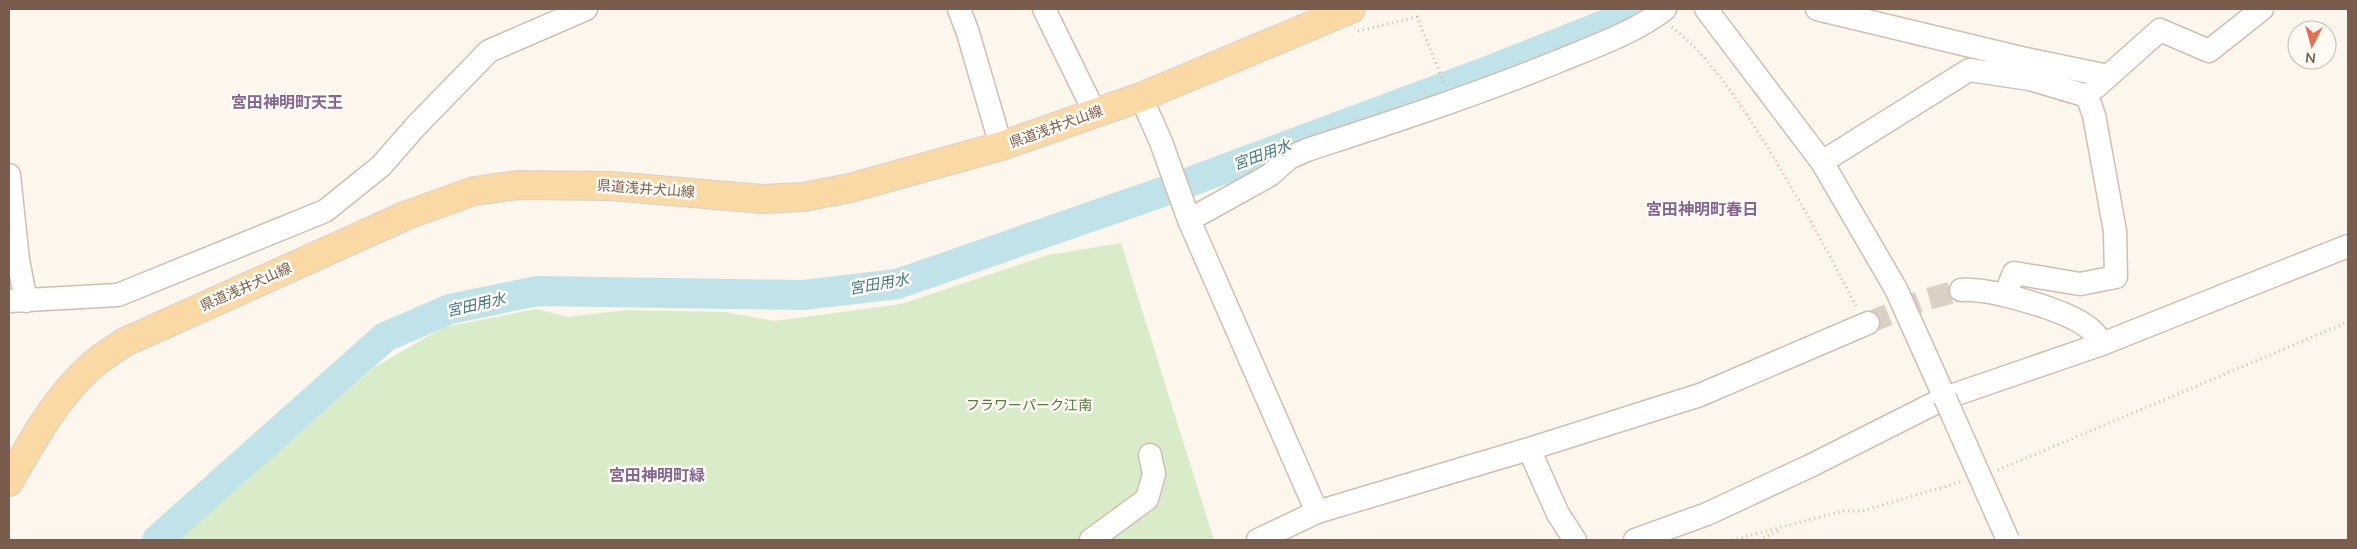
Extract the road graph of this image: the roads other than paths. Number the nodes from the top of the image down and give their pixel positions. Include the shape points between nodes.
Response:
1 (586, 9) edge
2 (959, 9) edge
3 (1044, 9) edge
4 (1706, 9) edge
5 (1816, 9) edge
6 (2262, 9) edge
7 (1661, 12) edge
8 (1350, 21) edge
9 (2108, 76) junction
10 (2087, 96) junction
11 (1141, 97) junction
12 (1096, 113) junction
13 (1001, 146) junction
14 (1822, 162) junction
15 (9, 175) edge
16 (1189, 220) junction
17 (2348, 246) edge
18 (1960, 290) tunnel mouth
19 (2004, 295) junction
20 (17, 301) edge
21 (1867, 323) tunnel mouth
22 (2102, 344) junction
23 (1945, 398) junction
24 (1529, 449) junction
25 (1150, 454) dead end
26 (9, 482) edge
27 (1317, 512) junction
28 (1091, 540) edge
29 (1258, 540) edge
30 (1575, 540) edge
31 (1635, 540) edge
32 (2008, 540) edge

1 - 20 street via 489,51 381,166 325,211 118,295
2 - 13 street
3 - 12 street
4 - 14 street
5 - 9 street
6 - 9 street via 2209,51 2160,30
7 - 16 street via 1598,45 1460,100 1307,150 1289,158 1270,175
8 - 11 main road, 県道浅井犬山線
9 - 10 street
10 - 14 street via 2030,79 1969,70
10 - 19 street via 2094,115 2115,231 2116,277 2080,284 2014,274
11 - 12 main road, 県道浅井犬山線
11 - 16 street
12 - 13 main road, 県道浅井犬山線
13 - 26 main road, 県道浅井犬山線 via 850,188 803,197 763,199 611,186 518,185 474,191 407,215 123,343 89,368 64,395
14 - 23 street via 1896,289
15 - 20 street via 18,260
16 - 27 street
17 - 22 street
18 - 19 street
19 - 22 street via 2065,315 2090,329
21 - 24 street via 1700,395
22 - 23 street
23 - 31 street via 1715,510
23 - 32 street, bridge
24 - 27 street
24 - 30 street via 1558,514
25 - 28 street via 1154,474 1147,499
27 - 29 street

